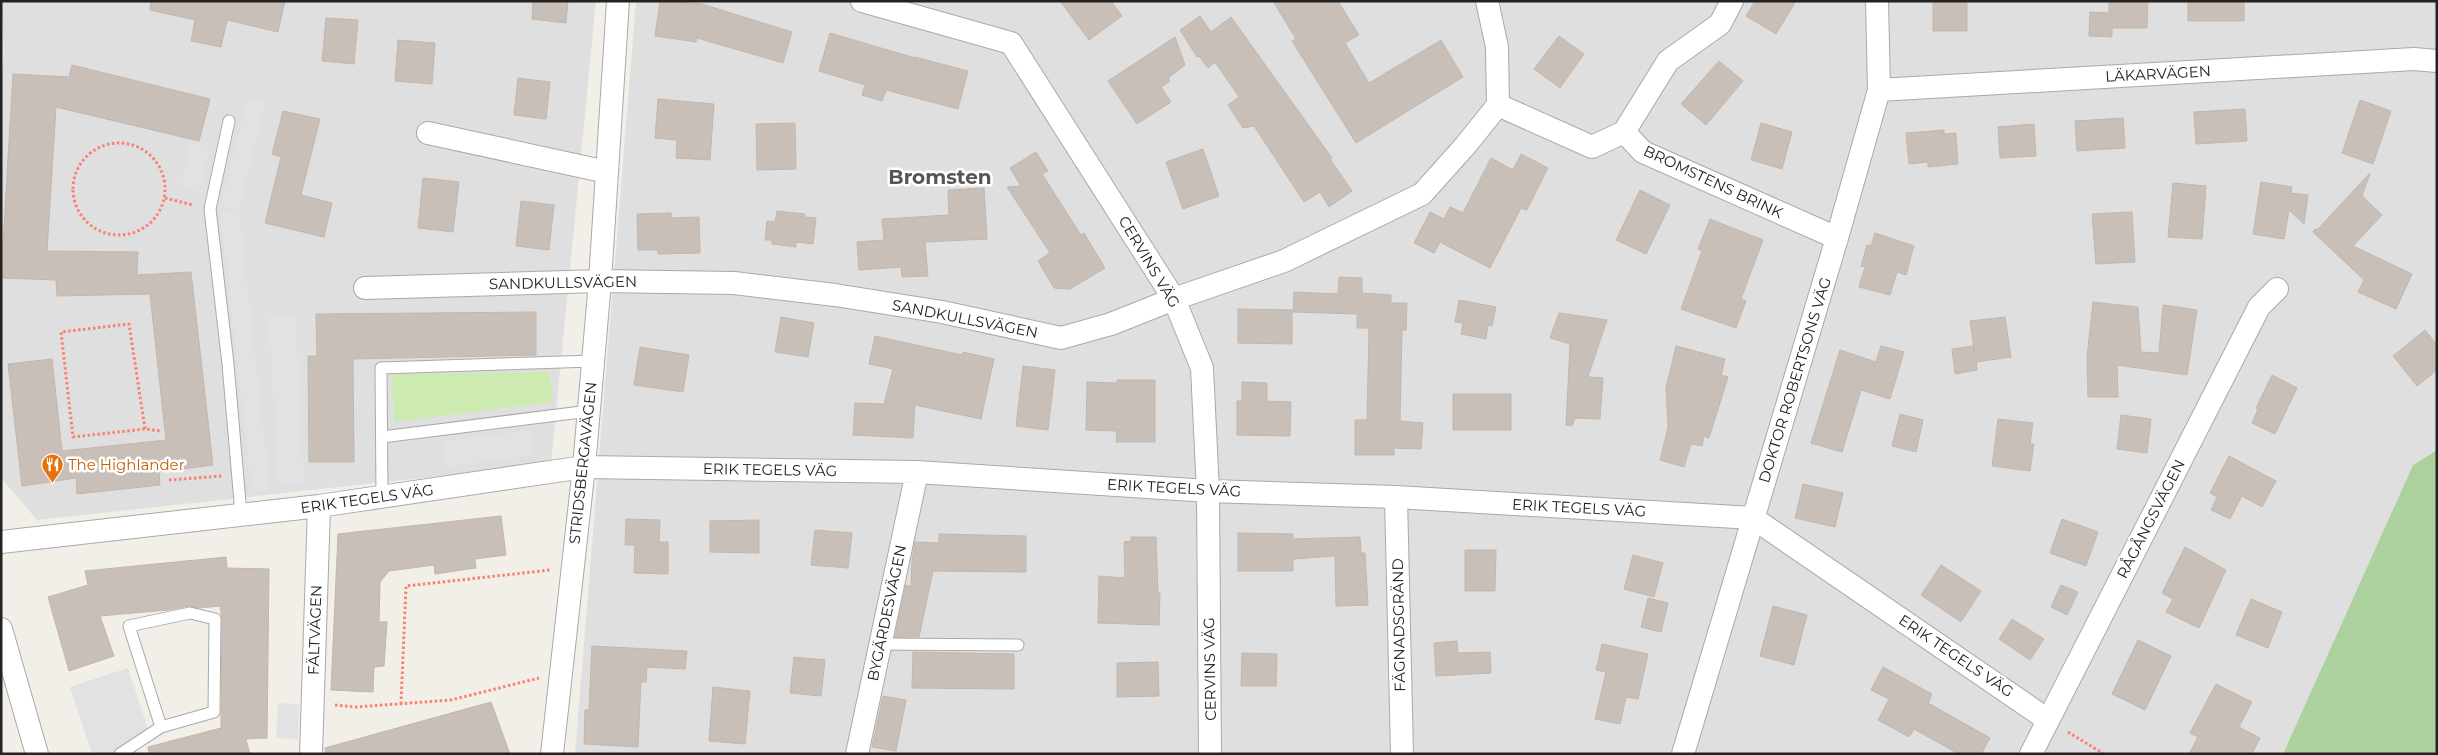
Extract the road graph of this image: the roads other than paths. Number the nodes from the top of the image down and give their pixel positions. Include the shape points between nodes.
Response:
1 (618, 1) edge
2 (862, 1) edge
3 (1487, 1) edge
4 (1732, 1) edge
5 (1877, 1) edge
6 (2437, 61) edge
7 (1878, 90) junction
8 (1498, 105) junction
9 (229, 121) dead end
10 (1624, 132) junction
11 (428, 133) dead end
12 (607, 172) junction
13 (1837, 238) junction
14 (600, 281) junction
15 (365, 288) dead end
16 (2277, 290) dead end
17 (1174, 299) junction
18 (593, 361) junction
19 (589, 411) junction
20 (382, 436) junction
21 (584, 467) junction
22 (917, 472) junction
23 (1208, 491) junction
24 (382, 497) junction
25 (1396, 497) junction
26 (319, 506) junction
27 (241, 514) junction
28 (1753, 518) junction
29 (1, 542) edge
30 (1, 629) edge
31 (880, 644) junction
32 (1018, 645) dead end
33 (2048, 720) junction
34 (161, 727) junction
35 (37, 754) edge
36 (120, 754) edge
37 (311, 754) edge
38 (552, 754) edge
39 (858, 754) edge
40 (1210, 754) edge
41 (1402, 754) edge
42 (1683, 754) edge
43 (2031, 754) edge

1 - 12 street, STRIDSBERGAVÄGEN
2 - 17 street, CERVINS VÄG via 1011,43
3 - 8 street via 1497,47
4 - 10 street via 1720,24 1668,62
5 - 7 street, DOKTOR ROBERTSONS VÄG
6 - 7 street, LÄKARVÄGEN via 2405,60
7 - 13 street, DOKTOR ROBERTSONS VÄG
8 - 10 street via 1592,147
8 - 17 street, SANDKULLSVÄGEN via 1422,194 1284,261
9 - 27 lane via 210,209
10 - 13 street, BROMSTENS BRINK via 1643,152
11 - 12 street
12 - 14 street, STRIDSBERGAVÄGEN
13 - 28 street, DOKTOR ROBERTSONS VÄG
14 - 15 street, SANDKULLSVÄGEN
14 - 17 street, SANDKULLSVÄGEN via 734,283 835,295 942,312 1061,338 1111,324
14 - 18 street, STRIDSBERGAVÄGEN
16 - 33 street, RÅGÅNGSVÄGEN via 2259,307
17 - 23 street, CERVINS VÄG via 1202,368
18 - 19 street, STRIDSBERGAVÄGEN
18 - 20 lane via 381,368
19 - 20 lane
19 - 21 street, STRIDSBERGAVÄGEN
20 - 24 lane
21 - 22 street, ERIK TEGELS VÄG
21 - 24 street, ERIK TEGELS VÄG
21 - 38 street, STRIDSBERGAVÄGEN
22 - 23 street, ERIK TEGELS VÄG
22 - 31 street, BYGÄRDESVÄGEN
23 - 25 street, ERIK TEGELS VÄG
23 - 40 street, CERVINS VÄG
24 - 26 street, ERIK TEGELS VÄG
25 - 28 street, ERIK TEGELS VÄG
25 - 41 street, FÄGNADSGRÄND
26 - 27 street, ERIK TEGELS VÄG
26 - 37 street, FÄLTVÄGEN
27 - 29 street, ERIK TEGELS VÄG
28 - 33 street, ERIK TEGELS VÄG
28 - 42 street, DOKTOR ROBERTSONS VÄG
30 - 35 street
31 - 32 lane
31 - 39 street, BYGÄRDESVÄGEN
33 - 43 street, RÅGÅNGSVÄGEN
34 - 34 lane via 214,712 215,619 190,613 129,626
34 - 36 lane

